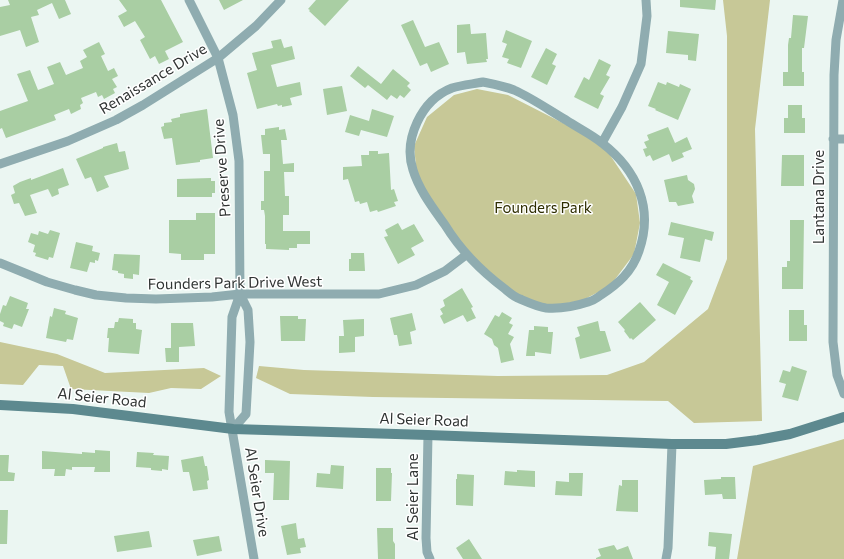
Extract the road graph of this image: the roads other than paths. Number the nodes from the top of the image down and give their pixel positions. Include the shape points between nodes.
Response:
1 (189, 0) edge
2 (281, 0) edge
3 (646, 0) edge
4 (843, 0) edge
5 (218, 58) junction
6 (833, 139) junction
7 (844, 139) edge
8 (602, 143) junction
9 (0, 164) edge
10 (466, 255) junction
11 (0, 263) edge
12 (240, 294) junction
13 (844, 394) edge
14 (0, 405) edge
15 (844, 417) edge
16 (233, 429) junction
17 (428, 435) junction
18 (672, 444) junction
19 (254, 559) edge
20 (430, 559) edge
21 (666, 559) edge

1 - 5 street, Preserve Drive
2 - 5 street, Renaissance Drive via 256,26
3 - 8 street via 642,64
4 - 6 street, Lantana Drive via 836,40
5 - 9 street, Renaissance Drive via 116,120 68,141
5 - 12 street, Preserve Drive via 233,115 239,161
6 - 7 street
6 - 13 street, Lantana Drive via 833,342 837,375
8 - 10 street via 633,177 645,210 642,242 632,269 624,278 590,302 546,308 518,299
8 - 10 street via 558,115 498,85 483,82 465,85 450,89 435,99 423,111 415,127 410,156 422,192
10 - 12 street, Founders Park Drive West via 445,271 416,285 379,294
11 - 12 street, Founders Park Drive West via 47,282 118,298 156,299
12 - 16 street, Preserve Drive via 232,317 229,412
12 - 16 street, Preserve Drive via 248,310 250,342 246,414
14 - 16 street, Al Seier Road via 80,410
15 - 18 street, Al Seier Road via 790,434 758,440 726,444
16 - 17 street, Al Seier Road
16 - 19 street, Al Seier Drive
17 - 18 street, Al Seier Road
17 - 20 street, Al Seier Lane via 426,538
18 - 21 street

